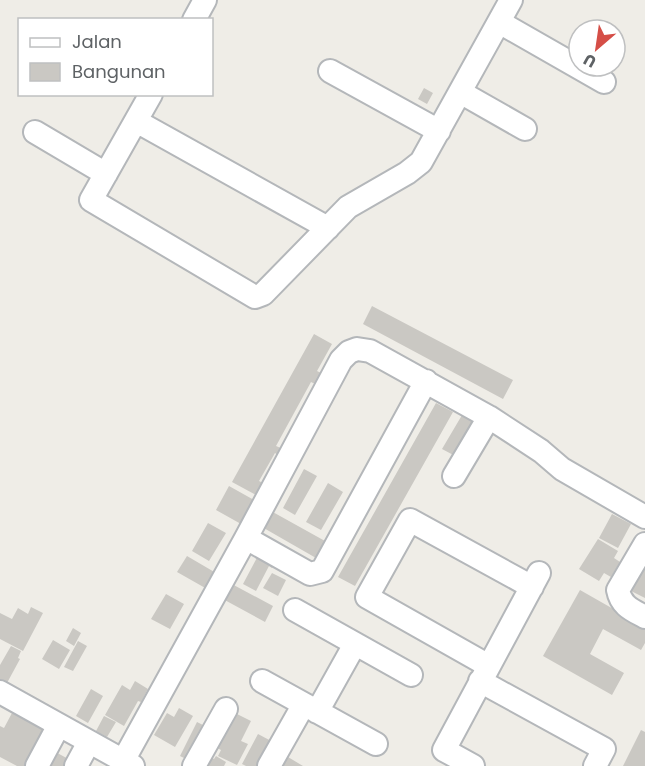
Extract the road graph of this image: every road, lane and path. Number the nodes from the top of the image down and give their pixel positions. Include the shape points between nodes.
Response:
1 (205, 0) edge
2 (511, 0) edge
3 (195, 18) edge
4 (499, 22) junction
5 (330, 71) dead end
6 (604, 82) dead end
7 (460, 92) junction
8 (150, 96) edge
9 (136, 121) junction
10 (525, 129) dead end
11 (35, 132) dead end
12 (439, 132) junction
13 (106, 174) junction
14 (328, 228) junction
15 (426, 381) junction
16 (489, 417) junction
17 (454, 476) dead end
18 (645, 517) edge
19 (246, 538) junction
20 (645, 544) edge
21 (295, 610) dead end
22 (645, 617) edge
23 (356, 644) junction
24 (484, 674) junction
25 (411, 675) dead end
26 (262, 681) dead end
27 (0, 692) edge
28 (311, 708) junction
29 (226, 710) dead end
30 (59, 726) junction
31 (89, 742) junction
32 (376, 744) dead end
33 (128, 763) edge
34 (37, 766) edge
35 (76, 766) edge
36 (194, 766) edge
37 (269, 766) edge
38 (473, 766) edge
39 (595, 766) edge

1 - 3 street
2 - 4 street
4 - 6 street
4 - 7 street
5 - 12 street
7 - 10 street
7 - 12 street
8 - 9 street
9 - 13 street
9 - 14 street
11 - 13 street
12 - 14 street via 421,162 348,207
13 - 14 street via 91,200 255,297 263,294
15 - 16 street
15 - 19 street via 370,351 349,352 341,360
15 - 19 street via 322,571 310,574
16 - 17 street
16 - 18 street via 562,469
19 - 33 street
20 - 22 street via 618,590 625,606
21 - 23 street
23 - 25 street
23 - 28 street
24 - 24 street via 367,597 410,520 536,580
24 - 38 street via 444,750
24 - 39 street via 604,749
26 - 28 street
27 - 30 street
28 - 32 street
28 - 37 street
29 - 36 street
30 - 31 street
30 - 34 street
31 - 33 street
31 - 35 street

